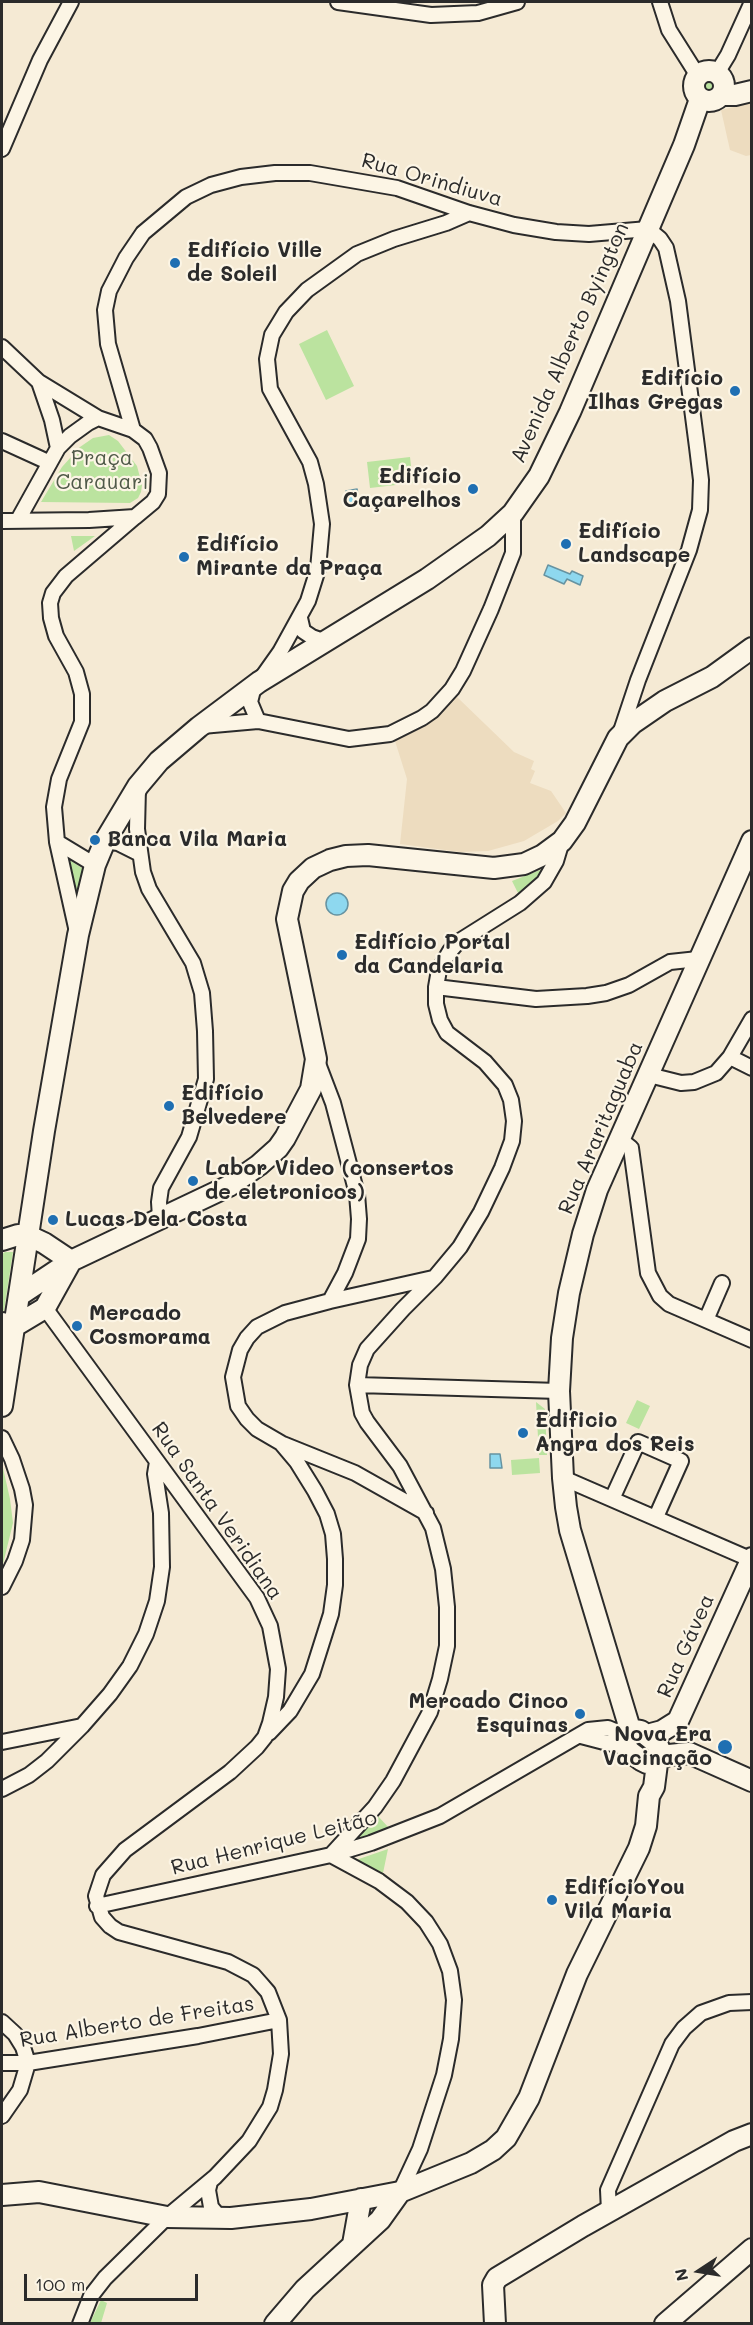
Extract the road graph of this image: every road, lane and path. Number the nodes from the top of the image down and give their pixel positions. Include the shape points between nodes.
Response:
1 (71, 2) edge
2 (338, 2) edge
3 (517, 2) edge
4 (660, 2) edge
5 (752, 2) edge
6 (707, 74) junction
7 (752, 91) edge
8 (722, 95) junction
9 (700, 99) junction
10 (2, 149) edge
11 (469, 213) junction
12 (648, 229) junction
13 (2, 347) edge
14 (39, 382) junction
15 (98, 418) junction
16 (133, 430) junction
17 (2, 441) edge
18 (58, 448) junction
19 (48, 462) junction
20 (513, 513) junction
21 (135, 517) junction
22 (103, 519) junction
23 (18, 520) junction
24 (2, 521) edge
25 (108, 542) junction
26 (300, 618) junction
27 (326, 642) junction
28 (752, 648) edge
29 (256, 684) junction
30 (258, 721) junction
31 (200, 727) junction
32 (618, 738) junction
33 (138, 786) junction
34 (105, 841) junction
35 (562, 841) junction
36 (752, 841) edge
37 (57, 842) junction
38 (140, 854) junction
39 (95, 865) junction
40 (78, 935) junction
41 (698, 959) junction
42 (436, 987) junction
43 (752, 1018) edge
44 (730, 1057) junction
45 (316, 1059) junction
46 (752, 1068) edge
47 (649, 1075) junction
48 (621, 1140) junction
49 (160, 1218) junction
50 (29, 1236) junction
51 (2, 1240) edge
52 (71, 1261) junction
53 (435, 1277) junction
54 (722, 1283) dead end
55 (20, 1295) junction
56 (330, 1301) junction
57 (45, 1308) junction
58 (706, 1320) junction
59 (7, 1335) edge
60 (752, 1340) edge
61 (357, 1385) junction
62 (560, 1391) junction
63 (2, 1406) edge
64 (2, 1438) edge
65 (281, 1443) junction
66 (157, 1462) junction
67 (563, 1478) junction
68 (612, 1499) junction
69 (426, 1513) junction
70 (656, 1517) junction
71 (751, 1559) edge
72 (2, 1587) edge
73 (678, 1721) junction
74 (82, 1726) junction
75 (265, 1737) junction
76 (2, 1742) edge
77 (637, 1744) junction
78 (689, 1753) junction
79 (752, 1781) edge
80 (2, 1789) edge
81 (331, 1855) junction
82 (97, 1906) junction
83 (752, 2002) edge
84 (279, 2020) junction
85 (2, 2022) edge
86 (2, 2063) edge
87 (28, 2063) junction
88 (2, 2116) edge
89 (752, 2134) edge
90 (420, 2149) junction
91 (429, 2180) junction
92 (210, 2182) junction
93 (400, 2192) junction
94 (2, 2195) edge
95 (362, 2199) junction
96 (609, 2211) junction
97 (167, 2217) junction
98 (221, 2219) junction
99 (353, 2244) junction
100 (752, 2248) edge
101 (80, 2324) edge
102 (275, 2324) edge
103 (495, 2324) edge
104 (665, 2324) edge

1 - 10 street via 40,60
2 - 3 street via 431,15 478,13
4 - 6 street via 669,30
5 - 6 street via 728,55
6 - 8 street via 724,80
6 - 9 street via 694,85
7 - 8 street
8 - 9 street via 710,102
9 - 12 street, Avenida Alberto Byington
11 - 12 street, Rua Orindiuva via 556,232 589,234
11 - 16 street, Rua Orindiuva via 396,188 310,173 241,177 211,184 186,196 143,233 109,291 105,310 108,344
11 - 26 street via 357,254 307,290 286,312 272,335 267,360 270,389 310,462 322,524 318,569
12 - 20 street, Avenida Alberto Byington via 553,450
12 - 32 street via 666,248 678,301 699,458 700,510 689,550
13 - 14 street
14 - 15 street
14 - 18 street
15 - 16 street
15 - 18 street via 78,429
16 - 21 street via 145,439 159,473 156,498
17 - 19 street
18 - 19 street
19 - 23 street
20 - 27 street, Avenida Alberto Byington via 488,536 427,579
20 - 30 street via 511,561 464,671 432,711 403,729 365,738 332,736
21 - 22 street
21 - 25 street
22 - 23 street
22 - 25 street via 109,530
23 - 24 street
25 - 37 street via 66,576 50,603 56,636 76,672 83,709 82,723 56,792
26 - 27 street via 303,631
26 - 29 street
27 - 29 street, Avenida Alberto Byington
28 - 32 street via 712,677 646,712
29 - 30 street via 250,702
29 - 31 street, Avenida Alberto Byington
30 - 31 street
31 - 33 street, Avenida Alberto Byington via 159,761
32 - 35 street
33 - 34 street, Avenida Alberto Byington
33 - 38 street
34 - 38 street
34 - 39 street, Avenida Alberto Byington
35 - 42 street via 544,882 520,903 458,942 443,962
35 - 45 street via 524,864 504,868 368,855 346,856 313,868 293,891 287,919
36 - 41 street, Rua Araritaguaba
37 - 39 street
37 - 40 street
38 - 49 street via 150,889 193,963 202,993 205,1031 206,1080 189,1137 161,1188
39 - 40 street, Avenida Alberto Byington
40 - 50 street, Avenida Alberto Byington
41 - 42 street via 670,962 629,985 587,996 536,999
41 - 47 street, Rua Araritaguaba
42 - 53 street via 436,1004 444,1026 505,1085 514,1121 512,1141 481,1212 460,1247
43 - 44 street
44 - 46 street
44 - 47 street via 716,1073 694,1082
45 - 49 street via 311,1089 278,1148 229,1186
45 - 56 street via 343,1138 359,1219 352,1256
47 - 48 street, Rua Araritaguaba
48 - 58 street via 633,1154 653,1286 669,1304
48 - 62 street, Rua Araritaguaba via 597,1190 583,1234 562,1338
49 - 52 street
50 - 51 street
50 - 52 street
50 - 55 street, Avenida Alberto Byington
52 - 55 street
52 - 57 street
53 - 56 street
53 - 61 street via 367,1348
54 - 58 street
55 - 59 street, Avenida Alberto Byington
56 - 65 street via 269,1319 257,1327 240,1350 233,1377 238,1406 257,1429
57 - 59 street
57 - 66 street, Rua Santa Veridiana
58 - 60 street
59 - 63 street, Avenida Alberto Byington
61 - 62 street
61 - 69 street via 362,1413 400,1466
62 - 67 street, Rua Araritaguaba
64 - 72 street via 25,1505 22,1540
65 - 69 street via 355,1473
65 - 75 street via 297,1462 327,1514 333,1534 335,1585 331,1614 312,1674 290,1711
66 - 74 street via 163,1538 156,1601 130,1666
66 - 75 street, Rua Santa Veridiana via 267,1616 278,1669 276,1697
67 - 68 street
67 - 77 street, Rua Araritaguaba via 570,1530 621,1707
68 - 70 street
68 - 70 street via 638,1442 681,1461
69 - 81 street via 443,1569 447,1607 447,1646 440,1679 430,1712 393,1781
70 - 71 street
71 - 73 street, Rua Gávea
73 - 77 street, Rua Gávea
73 - 78 street via 679,1741
74 - 76 street
74 - 80 street via 29,1776
75 - 82 street, Rua Santa Veridiana via 230,1772 125,1850 103,1875
77 - 78 street
77 - 81 street, Rua Henrique Leitão via 608,1728 588,1730 440,1816
77 - 91 street via 654,1787 649,1796 646,1827 577,1974 519,2119 493,2150
78 - 79 street
81 - 82 street, Rua Henrique Leitão
81 - 90 street via 379,1881 407,1902 440,1944 450,1971 454,2000 451,2039
82 - 84 street via 102,1917 119,1932 212,1956 253,1975 268,1992
83 - 96 street via 729,2003 700,2013 672,2043 608,2190
84 - 87 street, Rua Alberto de Freitas
84 - 92 street via 281,2054 270,2107 249,2141
85 - 87 street via 15,2034
86 - 87 street, Rua Alberto de Freitas
87 - 88 street via 20,2090
89 - 96 street
90 - 91 street
90 - 93 street
91 - 93 street
92 - 97 street
92 - 98 street via 211,2207
93 - 95 street
93 - 99 street via 380,2220
94 - 97 street via 39,2192
95 - 98 street via 311,2210
95 - 99 street
96 - 103 street via 497,2278 493,2285
97 - 98 street
97 - 101 street via 105,2278 91,2296
99 - 102 street
100 - 104 street

